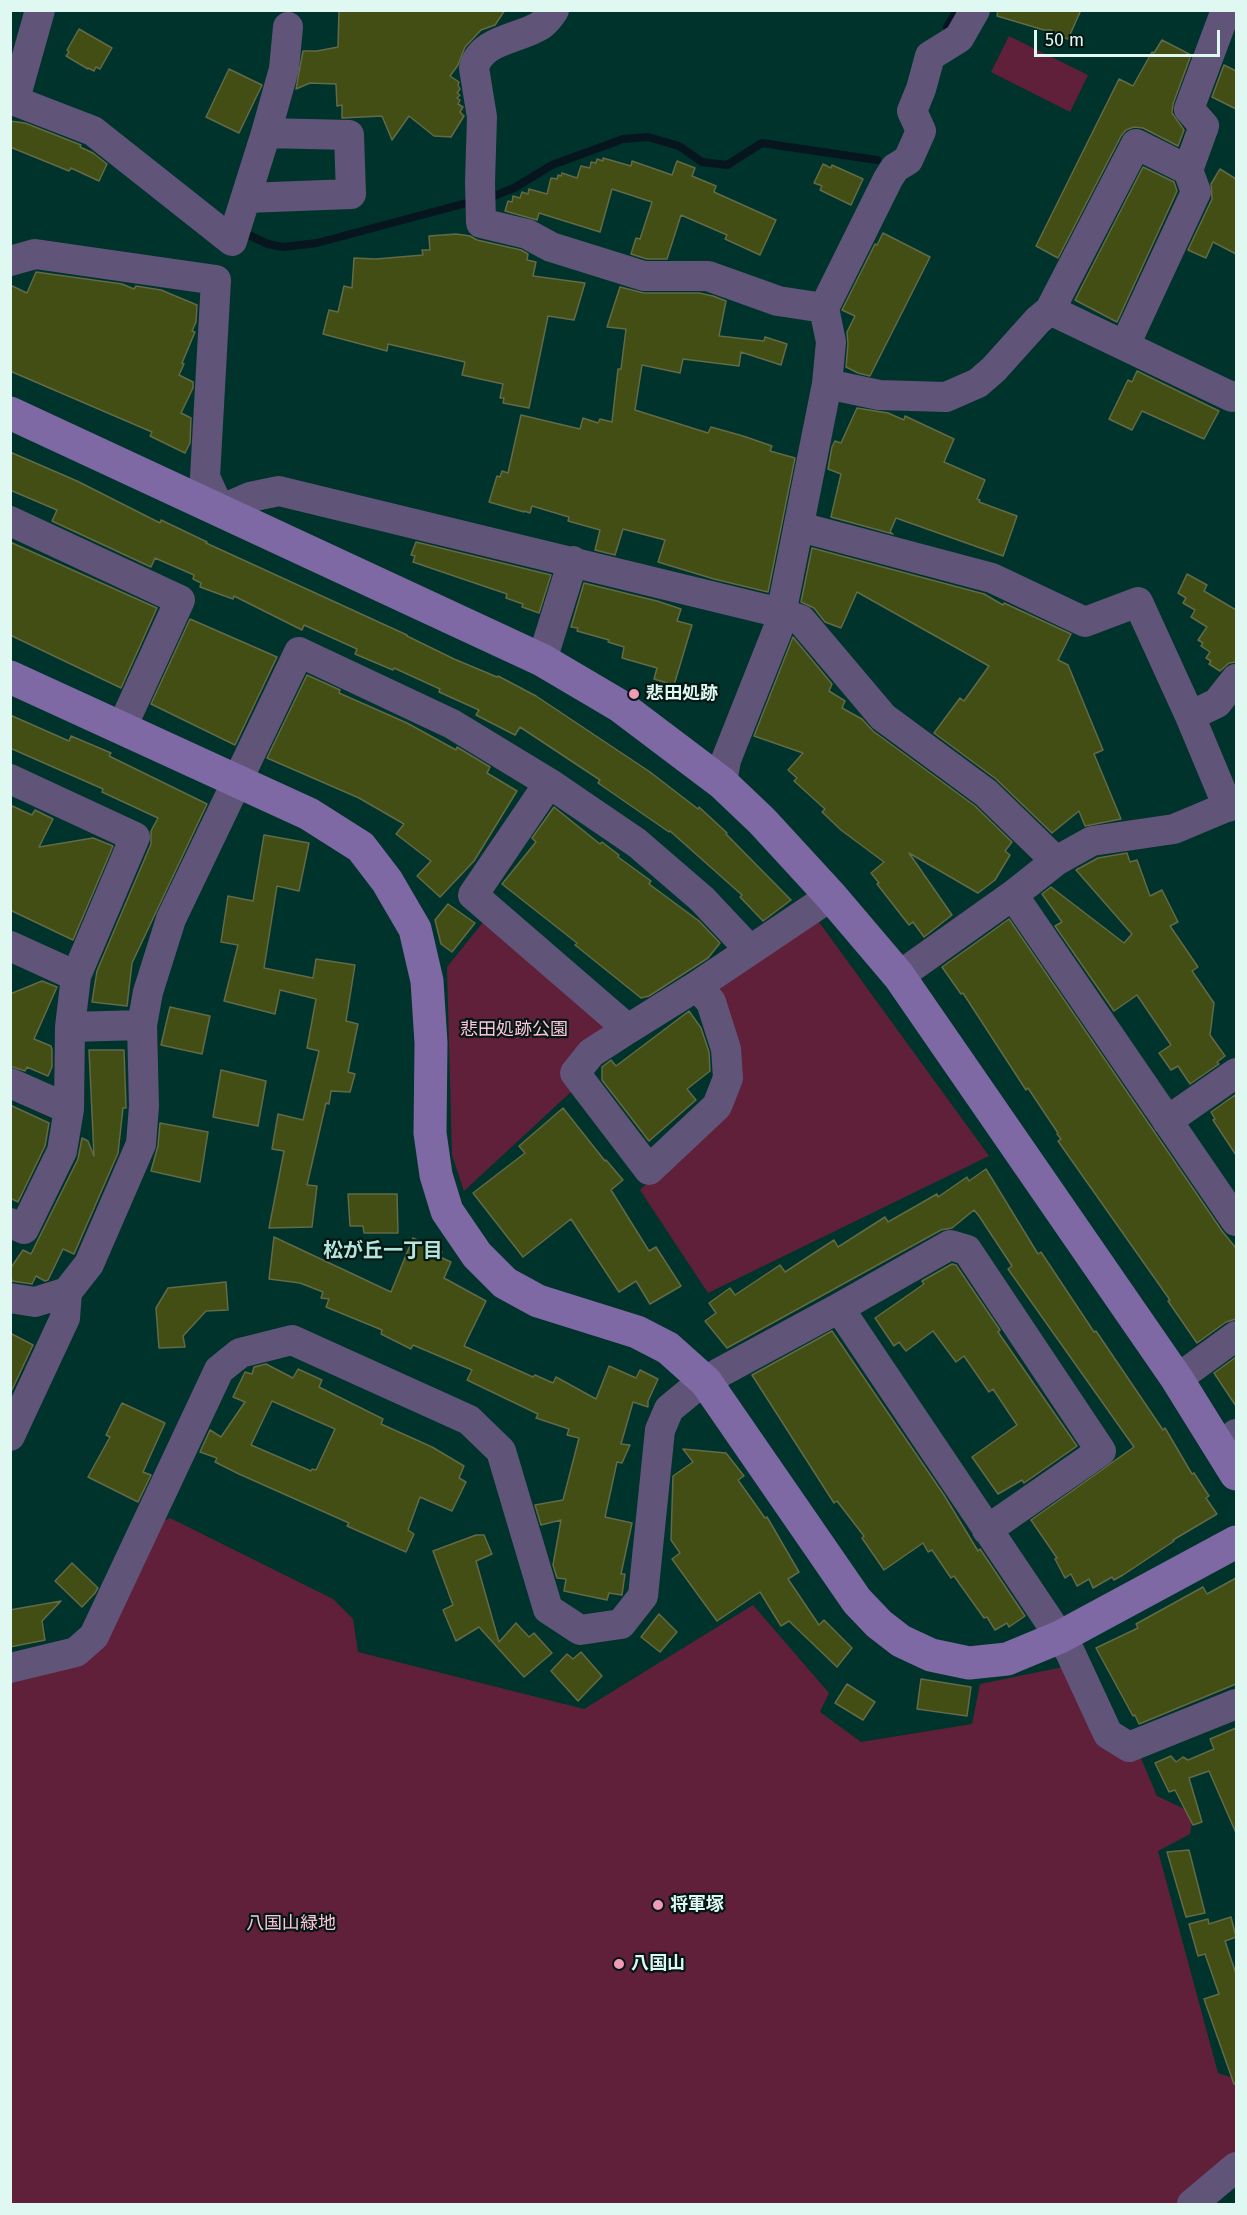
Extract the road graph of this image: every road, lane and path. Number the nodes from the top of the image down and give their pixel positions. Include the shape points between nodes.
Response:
1 (40, 10) edge
2 (554, 10) edge
3 (975, 10) edge
4 (1226, 10) edge
5 (288, 27) dead end
6 (13, 99) edge
7 (266, 134) junction
8 (1188, 170) junction
9 (246, 198) junction
10 (10, 261) edge
11 (824, 308) junction
12 (1050, 310) junction
13 (1125, 345) junction
14 (827, 384) junction
15 (1236, 396) edge
16 (10, 413) edge
17 (220, 510) junction
18 (10, 521) edge
19 (800, 527) junction
20 (573, 561) junction
21 (781, 613) junction
22 (542, 660) junction
23 (10, 677) edge
24 (1236, 680) edge
25 (1190, 716) junction
26 (122, 727) junction
27 (10, 779) edge
28 (238, 782) junction
29 (549, 783) junction
30 (722, 783) junction
31 (1232, 805) edge
32 (1056, 861) junction
33 (1013, 895) junction
34 (831, 896) junction
35 (10, 946) edge
36 (750, 950) junction
37 (76, 976) junction
38 (899, 976) junction
39 (697, 986) junction
40 (142, 1025) junction
41 (70, 1027) junction
42 (628, 1029) junction
43 (1236, 1075) edge
44 (10, 1083) edge
45 (69, 1109) junction
46 (1167, 1121) junction
47 (1236, 1221) edge
48 (10, 1223) edge
49 (67, 1292) junction
50 (10, 1298) edge
51 (839, 1308) junction
52 (1236, 1336) edge
53 (1177, 1379) junction
54 (706, 1382) junction
55 (10, 1436) edge
56 (1231, 1451) edge
57 (987, 1530) junction
58 (1236, 1542) edge
59 (1060, 1637) junction
60 (10, 1668) edge
61 (1236, 1704) edge
62 (1236, 2167) edge
63 (1192, 2205) edge

1 - 6 street
2 - 11 street via 541,25 487,48 476,61 482,117 481,223 527,234 551,247 644,276 708,276 778,301
3 - 11 street via 959,38 930,56 912,111 921,131 908,160 895,168 888,179
4 - 8 street via 1189,109 1204,126
5 - 7 street via 284,69
6 - 9 street via 93,131 232,241
7 - 9 street
7 - 9 street via 349,135 351,194
8 - 12 street via 1136,144
8 - 13 street via 1196,192
10 - 17 street via 35,254 216,280 204,477
11 - 14 street via 831,342
12 - 13 street
12 - 14 street via 978,383 946,397 879,395
13 - 15 street
14 - 19 street
16 - 17 street
17 - 20 street via 250,497 279,491
17 - 22 street
18 - 26 street via 180,600
19 - 21 street
19 - 25 street via 992,578 1085,622 1138,602
20 - 21 street
20 - 22 street
21 - 30 street via 726,760
21 - 32 street via 801,620 883,717 986,793
22 - 30 street via 620,706
23 - 26 street
24 - 25 street via 1217,703
25 - 31 street
26 - 28 street
27 - 37 street via 135,837
28 - 29 street via 299,652 452,724
28 - 40 street via 171,919
28 - 54 street via 309,814 361,847 387,881 415,929 427,981 430,1133 436,1175 447,1210 477,1256 505,1283 538,1301 637,1332 668,1348
29 - 36 street via 637,843 702,899
29 - 42 street via 473,895
30 - 34 street
31 - 32 street via 1174,829 1092,841
32 - 33 street
33 - 38 street
33 - 46 street
34 - 36 street
34 - 38 street
35 - 37 street
36 - 39 street
37 - 41 street
38 - 53 street
39 - 42 street
39 - 42 street via 711,1002 726,1049 728,1078 717,1106 649,1170 575,1073 591,1053
40 - 41 street
40 - 49 street via 141,1144 89,1264
41 - 45 street
43 - 46 street
44 - 45 street
45 - 48 street via 62,1151 24,1229
46 - 47 street
49 - 50 street via 34,1302
49 - 55 street via 65,1318
51 - 54 street
51 - 57 street
51 - 57 street via 950,1245 967,1251 1037,1355 1101,1451
52 - 53 street
53 - 56 street
54 - 59 street via 857,1601 901,1641 931,1655 969,1663 1007,1659
54 - 60 street via 669,1409 660,1430 643,1596 621,1624 580,1630 548,1609 501,1451 470,1420 292,1340 240,1353 219,1370 94,1636 76,1652
57 - 59 street
58 - 59 street
59 - 61 street via 1108,1734 1129,1747
62 - 63 street

